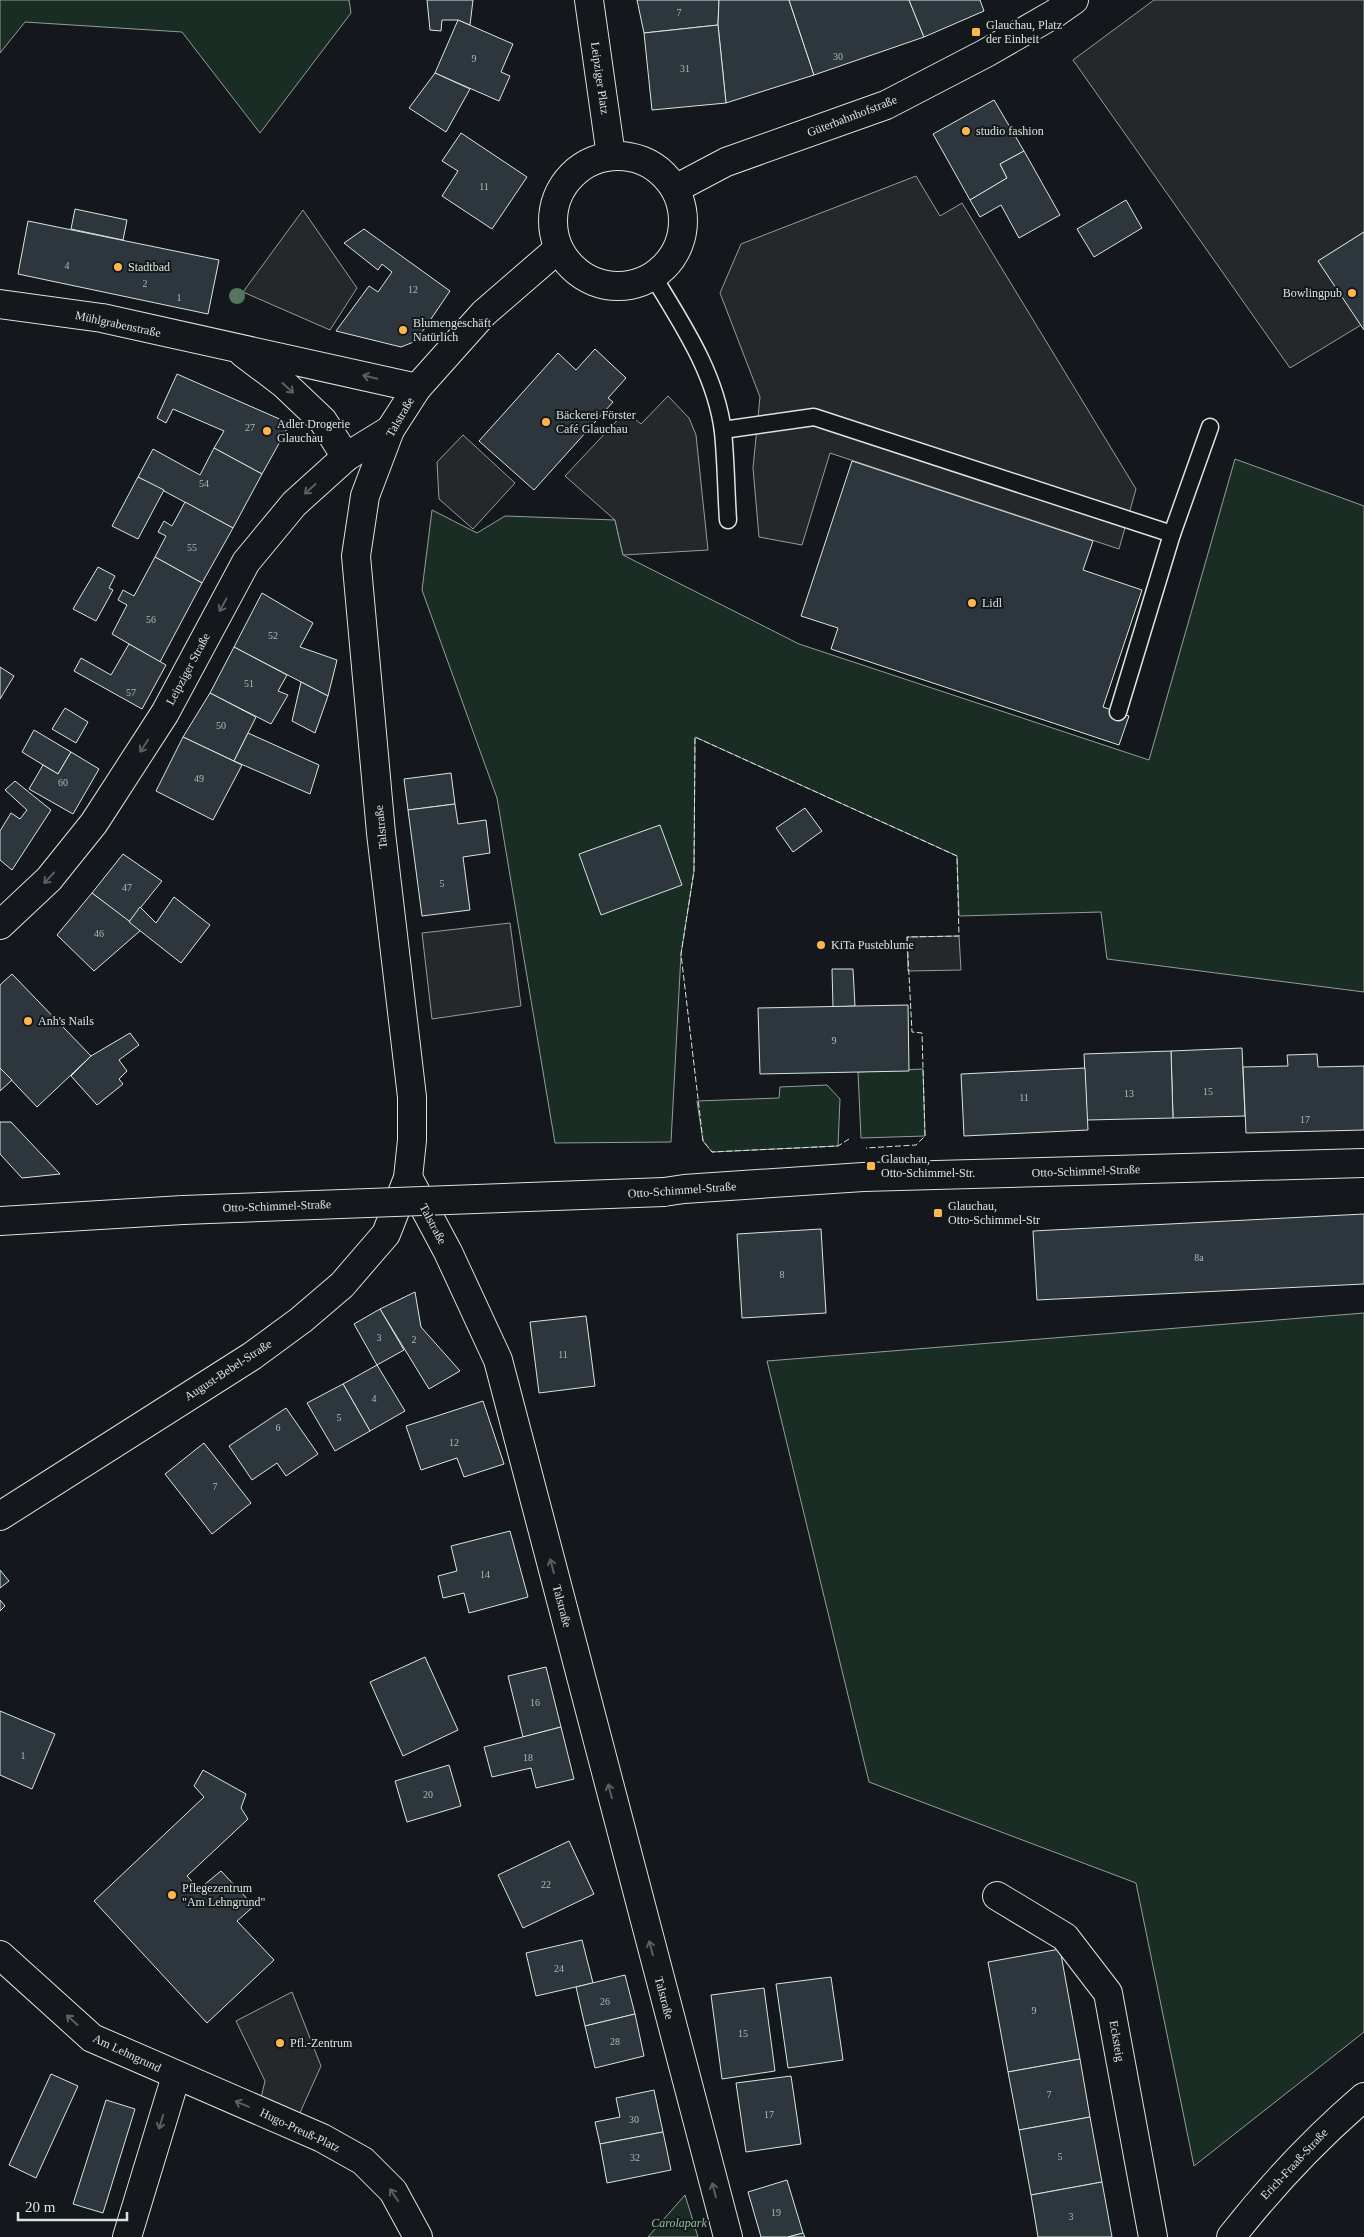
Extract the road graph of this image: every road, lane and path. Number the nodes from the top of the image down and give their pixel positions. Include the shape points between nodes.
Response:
1 (589, 0) edge
2 (1074, 0) edge
3 (612, 156) junction
4 (675, 189) junction
5 (558, 249) junction
6 (653, 276) junction
7 (0, 304) edge
8 (236, 348) junction
9 (417, 388) junction
10 (1210, 427) dead end
11 (390, 430) junction
12 (722, 430) junction
13 (346, 457) junction
14 (728, 520) dead end
15 (1172, 534) junction
16 (1118, 712) dead end
17 (0, 925) edge
18 (1364, 1163) edge
19 (408, 1178) junction
20 (0, 1221) edge
21 (0, 1516) edge
22 (997, 1896) dead end
23 (0, 1955) edge
24 (176, 2076) junction
25 (1364, 2097) edge
26 (127, 2237) edge
27 (418, 2237) edge
28 (728, 2237) edge
29 (1153, 2237) edge
30 (1231, 2237) edge

1 - 3 street, Leipziger Platz
2 - 4 street, Güterbahnhofstraße via 986,53 886,105 726,162
3 - 4 street via 630,156 648,163 664,174
3 - 5 street via 591,160 573,172 560,189 553,215
4 - 6 street via 682,208 683,227 678,246 668,263
5 - 6 street via 571,267 596,282 611,286 632,285
5 - 9 street, Talstraße via 484,313
6 - 12 lane via 690,335 710,379
7 - 8 street, Mühlgrabenstraße via 102,318
9 -> 8 street, Mühlgrabenstraße
8 -> 13 street, Mühlgrabenstraße via 284,384 323,421
9 - 11 street, Talstraße
10 - 15 lane
11 - 13 street, Leipziger Straße
11 - 19 street, Talstraße via 364,496 356,556 381,833 412,1097
12 - 14 lane
12 - 15 lane via 814,416
13 -> 17 street, Leipziger Straße via 294,504 246,562 165,712 94,823 49,879
15 - 16 lane
18 - 20 street, Otto-Schimmel-Straße, bridge via 863,1177 664,1192 183,1210
19 - 21 street, August-Bebel-Straße via 386,1234 342,1285 301,1320 252,1356
28 -> 19 street, Talstraße via 498,1360 448,1252
22 - 29 street, Ecksteig via 1065,1937 1108,1993
24 -> 23 street, Am Lehngrund via 92,2038
24 -> 26 street, Am Lehngrund
27 -> 24 street, Hugo-Preuß-Platz via 393,2191 363,2161 322,2138
25 - 30 street, Erich-Fraaß-Straße via 1326,2129

